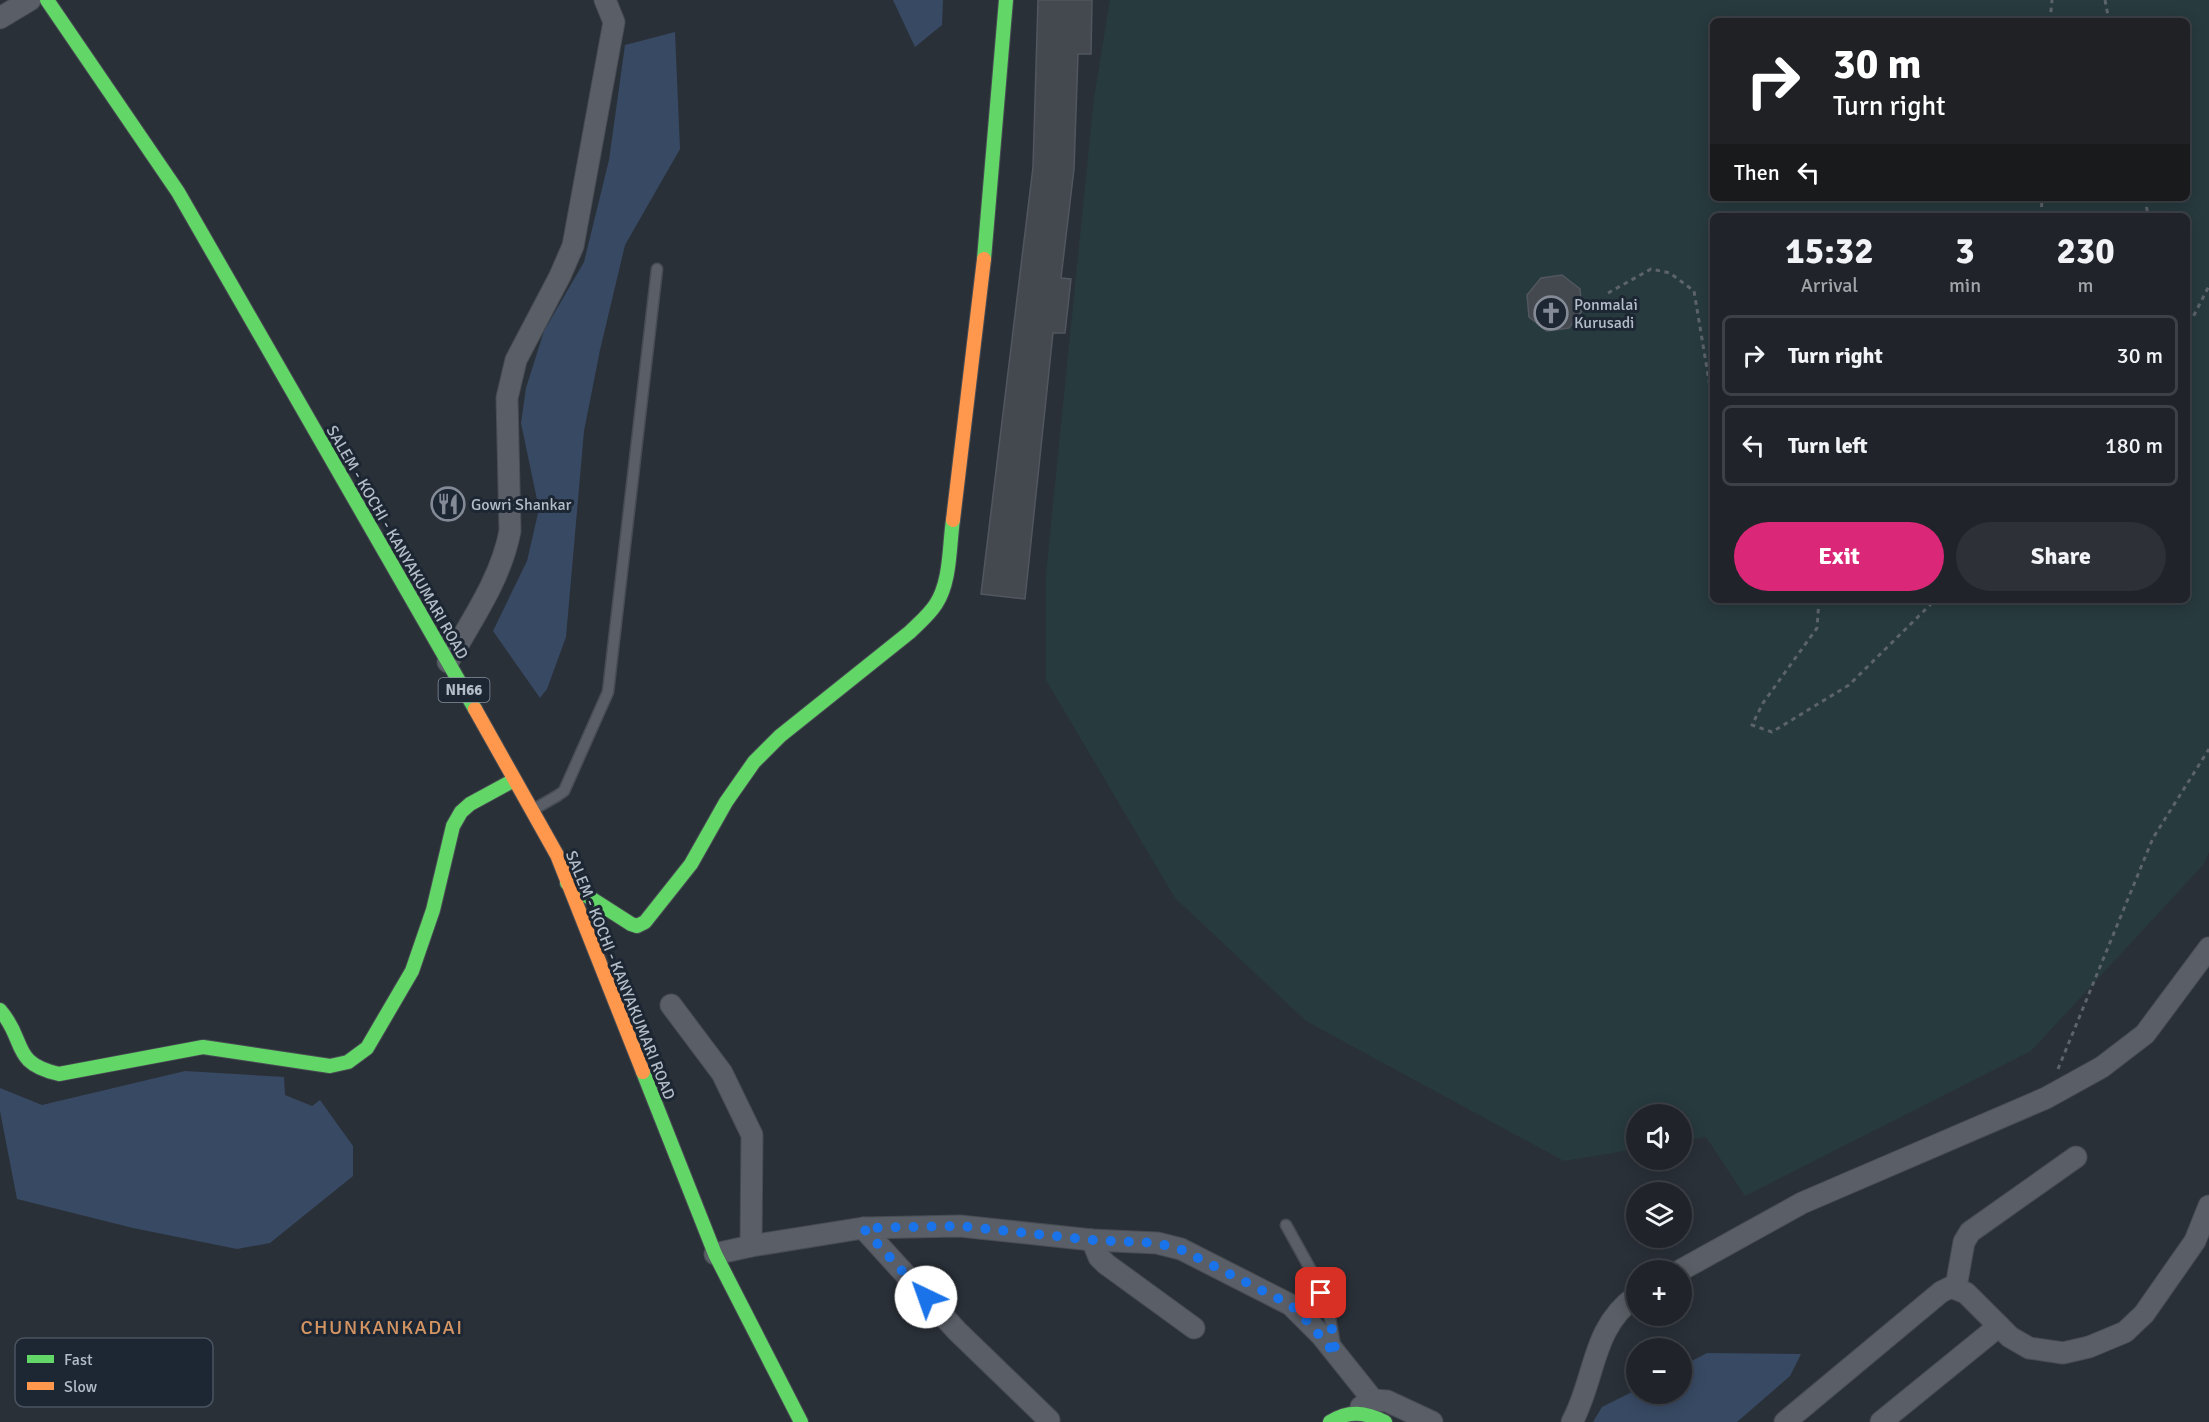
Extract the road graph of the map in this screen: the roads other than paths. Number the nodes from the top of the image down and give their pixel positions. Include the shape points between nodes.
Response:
1 (30, 0) edge
2 (47, 0) edge
3 (605, 0) edge
4 (1006, 0) edge
5 (0, 18) edge
6 (657, 269) dead end
7 (448, 662) junction
8 (514, 780) junction
9 (532, 811) junction
10 (567, 883) junction
11 (2209, 948) edge
12 (671, 1005) dead end
13 (0, 1010) edge
14 (2076, 1157) dead end
15 (2209, 1206) edge
16 (1286, 1225) dead end
17 (863, 1228) junction
18 (1092, 1240) junction
19 (751, 1246) junction
20 (715, 1254) junction
21 (1692, 1264) edge
22 (1956, 1287) junction
23 (1626, 1305) edge
24 (1999, 1326) junction
25 (1194, 1328) dead end
26 (1336, 1355) junction
27 (1365, 1406) junction
28 (1424, 1419) edge
29 (1049, 1420) dead end
30 (801, 1422) edge
31 (1330, 1422) edge
32 (1385, 1422) edge
33 (1572, 1422) edge
34 (1785, 1422) edge
35 (1881, 1422) edge

1 - 5 street
2 - 7 main road, SALEM - KOCHI - KANYAKUMARI ROAD / NH66 via 178,192
3 - 7 street via 614,22 573,246 516,360 507,398 507,547 493,583
4 - 10 main road via 982,279 945,583 938,602 910,632 780,736 754,762 691,864 645,922 631,924
6 - 9 lane via 608,692 564,790
7 - 8 main road, SALEM - KOCHI - KANYAKUMARI ROAD / NH66
8 - 9 main road, SALEM - KOCHI - KANYAKUMARI ROAD / NH66
8 - 13 main road via 461,812 453,826 433,910 412,971 368,1048 348,1062 330,1066 203,1047 59,1074 44,1072 30,1065
9 - 10 main road, SALEM - KOCHI - KANYAKUMARI ROAD / NH66 via 557,855
10 - 20 main road, SALEM - KOCHI - KANYAKUMARI ROAD / NH66
11 - 21 street via 2145,1034 2102,1067 2046,1098 1802,1203
12 - 19 street via 722,1073 752,1135
14 - 22 street via 1970,1233 1964,1242
15 - 24 street via 2195,1241 2144,1314 2125,1332 2063,1353 2029,1348
16 - 26 lane via 1329,1312
17 - 18 street via 960,1226
17 - 19 street
17 - 29 street via 957,1331
18 - 25 street via 1106,1264
18 - 26 street via 1156,1243 1180,1249 1291,1305
19 - 20 street
20 - 30 main road, SALEM - KOCHI - KANYAKUMARI ROAD / NH66
22 - 24 street
22 - 34 street via 1941,1292
23 - 33 street via 1606,1327
24 - 35 street
26 - 27 street
27 - 28 street via 1387,1401
27 - 31 main road
27 - 32 main road

